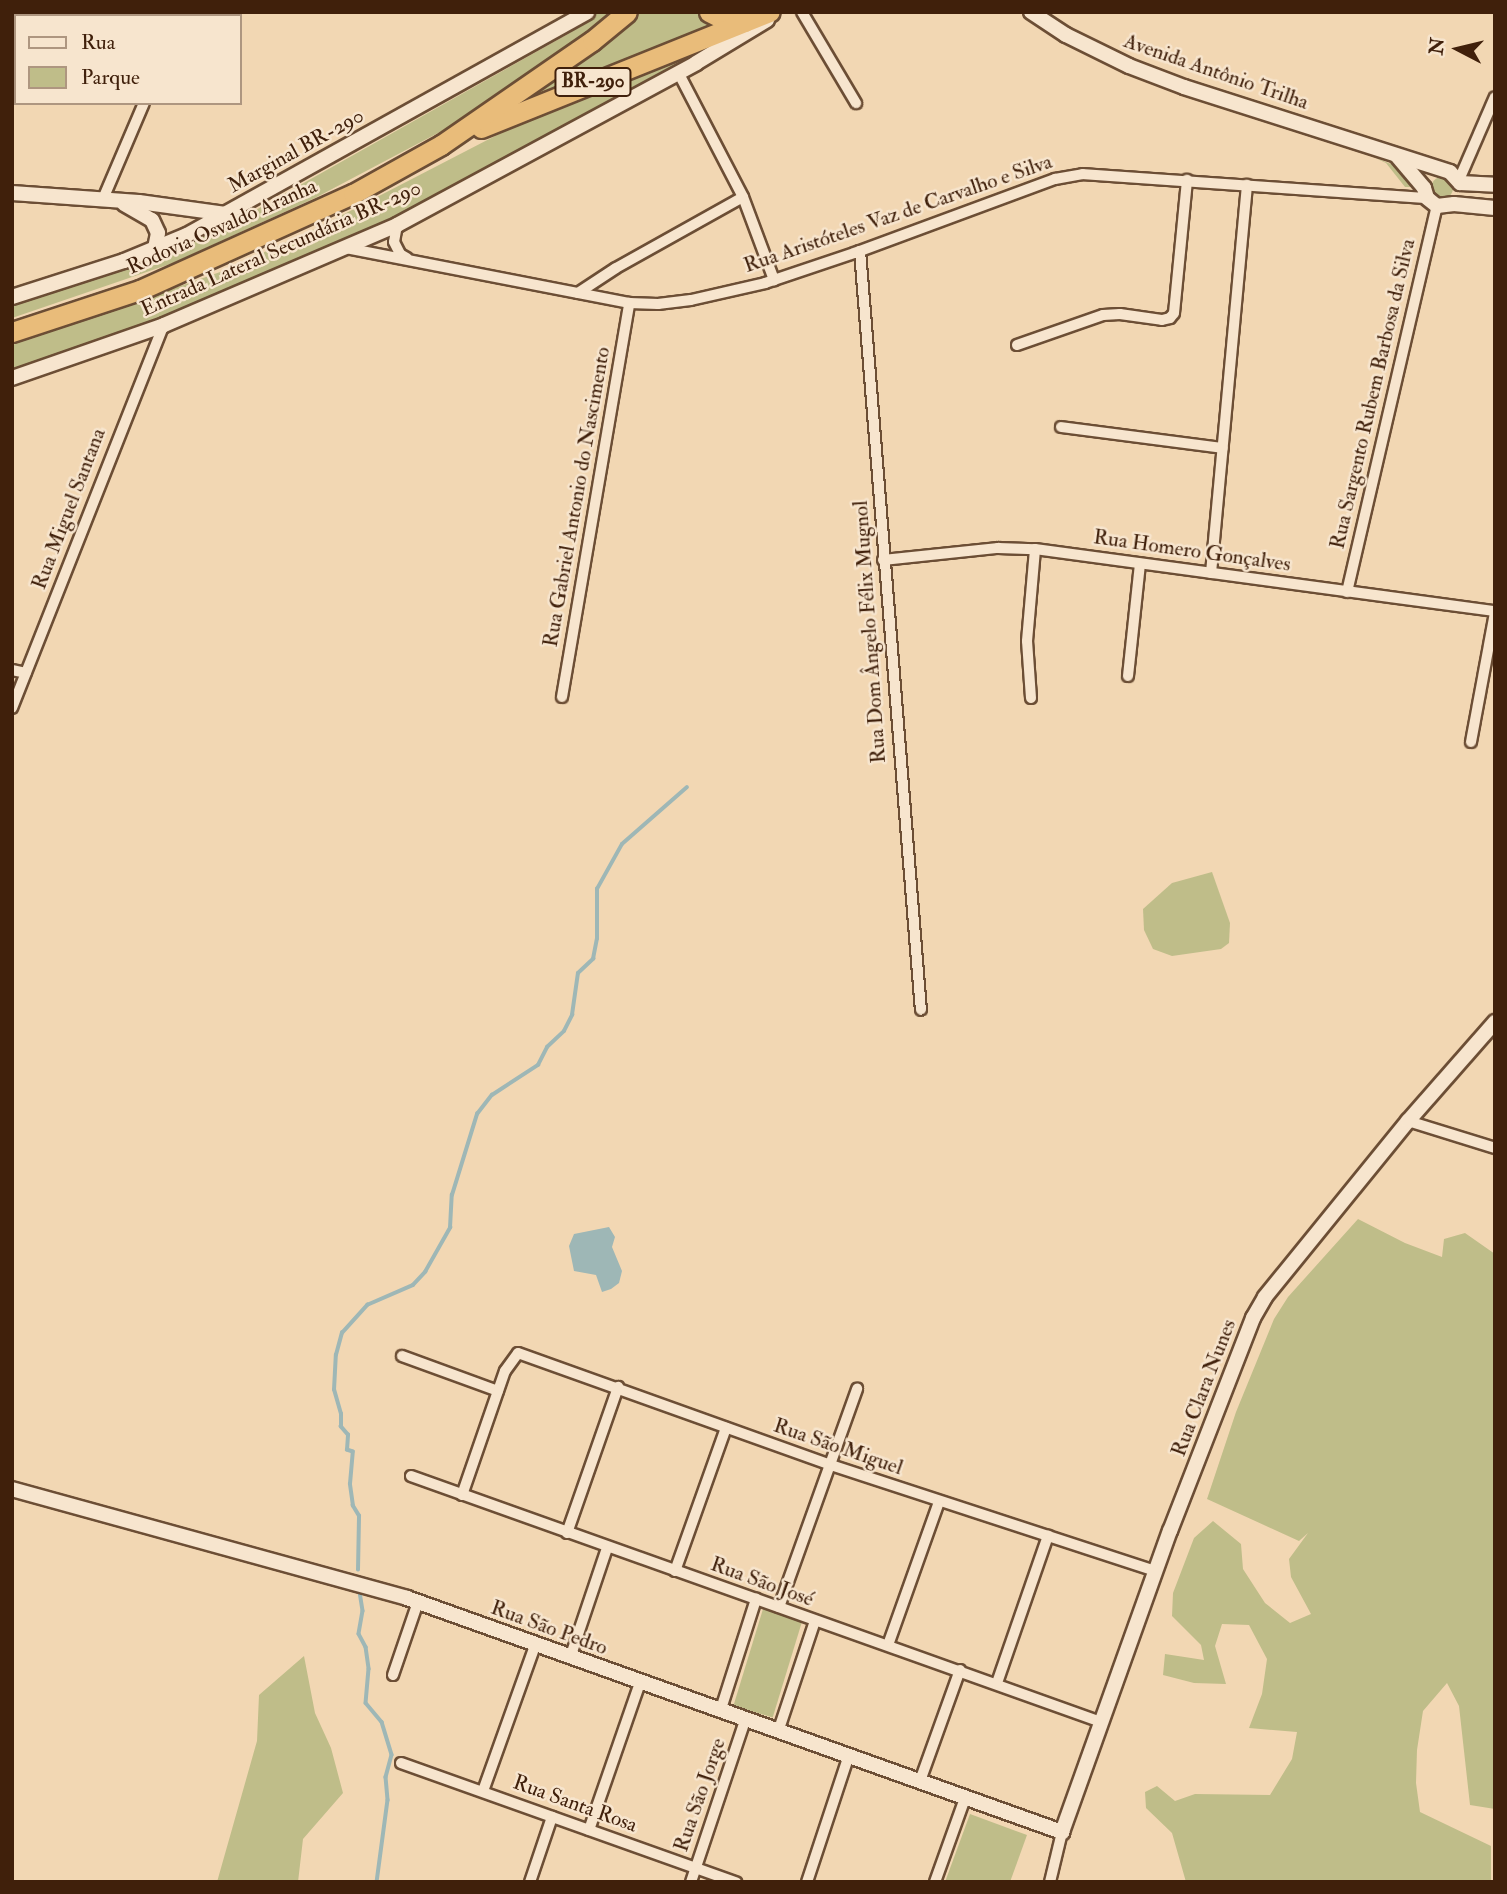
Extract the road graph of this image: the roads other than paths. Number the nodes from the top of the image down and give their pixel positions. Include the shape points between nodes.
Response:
1 (587, 12) edge
2 (627, 12) edge
3 (709, 12) edge
4 (770, 12) edge
5 (776, 12) edge
6 (802, 12) edge
7 (1031, 12) edge
8 (747, 22) junction
9 (678, 72) junction
10 (1495, 97) edge
11 (856, 103) dead end
12 (143, 105) edge
13 (441, 145) junction
14 (1395, 153) junction
15 (1441, 170) junction
16 (1187, 180) junction
17 (1459, 181) junction
18 (1247, 185) junction
19 (1495, 185) edge
20 (12, 193) edge
21 (743, 197) junction
22 (1429, 198) junction
23 (110, 200) junction
24 (1454, 204) junction
25 (1495, 208) edge
26 (226, 214) junction
27 (397, 225) junction
28 (346, 248) junction
29 (155, 249) junction
30 (860, 251) junction
31 (409, 260) junction
32 (774, 280) junction
33 (578, 293) junction
34 (12, 296) edge
35 (629, 303) junction
36 (164, 325) junction
37 (12, 332) edge
38 (1017, 345) dead end
39 (12, 378) edge
40 (1061, 427) dead end
41 (1223, 448) junction
42 (1035, 550) junction
43 (883, 560) junction
44 (1139, 564) junction
45 (1212, 573) junction
46 (1347, 592) junction
47 (1495, 612) edge
48 (12, 670) edge
49 (26, 673) junction
50 (1128, 676) dead end
51 (562, 697) dead end
52 (1031, 698) dead end
53 (12, 708) edge
54 (1471, 742) dead end
55 (921, 1010) dead end
56 (1495, 1021) edge
57 (1408, 1121) junction
58 (1495, 1148) edge
59 (402, 1356) dead end
60 (618, 1387) junction
61 (857, 1389) dead end
62 (498, 1391) junction
63 (726, 1428) junction
64 (831, 1465) junction
65 (411, 1476) dead end
66 (12, 1489) edge
67 (462, 1495) junction
68 (939, 1502) junction
69 (567, 1533) junction
70 (1048, 1536) junction
71 (607, 1548) junction
72 (675, 1571) junction
73 (1155, 1572) junction
74 (756, 1599) junction
75 (418, 1602) junction
76 (779, 1607) junction
77 (815, 1621) junction
78 (888, 1645) junction
79 (535, 1646) junction
80 (570, 1658) junction
81 (960, 1670) junction
82 (393, 1675) dead end
83 (640, 1683) junction
84 (997, 1683) junction
85 (720, 1712) junction
86 (745, 1721) junction
87 (1101, 1722) junction
88 (778, 1732) junction
89 (849, 1755) junction
90 (401, 1763) dead end
91 (920, 1781) junction
92 (483, 1791) junction
93 (965, 1798) junction
94 (552, 1817) junction
95 (589, 1830) junction
96 (1062, 1832) junction
97 (695, 1868) junction
98 (530, 1882) edge
99 (691, 1882) edge
100 (736, 1882) edge
101 (807, 1882) edge
102 (934, 1882) edge
103 (1050, 1882) edge

1 - 26 main road, Marginal BR-290
2 - 13 highway, Rodovia Osvaldo Aranha / BR-290
3 - 8 highway via 727,21
4 - 8 highway, Rodovia Osvaldo Aranha / BR-290
5 - 9 main road, Entrada Lateral Secundária BR-290
6 - 11 street
7 - 14 main road, Avenida Antônio Trilha via 1089,48 1129,66
8 - 13 highway, Rodovia Osvaldo Aranha / BR-290
9 - 21 street
9 - 27 main road, Entrada Lateral Secundária BR-290
10 - 17 street
12 - 23 street
13 - 37 highway, Rodovia Osvaldo Aranha / BR-290 via 353,194 188,270
14 - 15 main road, Avenida Antônio Trilha
14 - 22 main road
15 - 17 main road, Avenida Antônio Trilha
15 - 22 main road via 1430,176
16 - 18 street, Rua Aristóteles Vaz de Carvalho e Silva
16 - 30 street, Rua Aristóteles Vaz de Carvalho e Silva via 1083,174 1055,179
16 - 38 street via 1174,313 1162,320 1104,315
17 - 19 main road, Avenida Antônio Trilha
17 - 24 main road via 1460,195
18 - 22 street, Rua Aristóteles Vaz de Carvalho e Silva
18 - 41 street
20 - 23 main road
21 - 32 street
21 - 33 street
22 - 24 main road
22 - 46 street, Rua Sargento Rubem Barbosa da Silva
23 - 26 main road
23 - 29 main road via 152,220 158,233
24 - 25 main road
26 - 29 main road, Marginal BR-290
27 - 28 main road, Entrada Lateral Secundária BR-290
27 - 31 street via 396,248
28 - 31 street, Rua Aristóteles Vaz de Carvalho e Silva
28 - 36 main road, Entrada Lateral Secundária BR-290
29 - 34 main road, Marginal BR-290
30 - 32 street, Rua Aristóteles Vaz de Carvalho e Silva
30 - 43 street, Rua Dom Ângelo Félix Mugnol
31 - 33 street, Rua Aristóteles Vaz de Carvalho e Silva
32 - 35 street, Rua Aristóteles Vaz de Carvalho e Silva via 691,300
33 - 35 street, Rua Aristóteles Vaz de Carvalho e Silva
35 - 51 street, Rua Gabriel Antonio do Nascimento
36 - 39 main road, Entrada Lateral Secundária BR-290
36 - 49 street, Rua Miguel Santana
40 - 41 street
41 - 45 street
42 - 43 street, Rua Homero Gonçalves via 998,548
42 - 44 street, Rua Homero Gonçalves
42 - 52 street via 1027,629
43 - 55 street, Rua Dom Ângelo Félix Mugnol
44 - 45 street, Rua Homero Gonçalves
44 - 50 street
45 - 46 street, Rua Homero Gonçalves
46 - 47 street, Rua Homero Gonçalves
47 - 54 street
48 - 49 street
49 - 53 street, Rua Miguel Santana
56 - 57 main road, Rua Clara Nunes
57 - 58 street
57 - 73 main road, Rua Clara Nunes via 1265,1297 1237,1357
59 - 62 street
60 - 62 street, Rua São Miguel via 518,1353
60 - 63 street, Rua São Miguel
60 - 69 street
61 - 64 street
62 - 67 street
63 - 64 street, Rua São Miguel
63 - 72 street
64 - 68 street, Rua São Miguel
64 - 76 street
65 - 67 street, Rua São José
66 - 75 main road, Rua São Pedro
67 - 69 street, Rua São José
68 - 70 street, Rua São Miguel
68 - 78 street
69 - 71 street, Rua São José
70 - 73 street, Rua São Miguel
70 - 84 street
71 - 72 street, Rua São José
71 - 80 street
72 - 74 street, Rua São José
73 - 87 main road, Rua Clara Nunes
74 - 76 street, Rua São José
74 - 85 street
75 - 79 main road, Rua São Pedro
75 - 82 street
76 - 77 street, Rua São José
77 - 78 street, Rua São José
77 - 88 street
78 - 81 street, Rua São José
79 - 80 main road, Rua São Pedro
79 - 92 street
80 - 83 main road, Rua São Pedro
81 - 84 street, Rua São José
81 - 91 street
83 - 85 main road, Rua São Pedro
83 - 95 street
84 - 87 street, Rua São José
85 - 86 main road, Rua São Pedro
86 - 88 main road, Rua São Pedro
86 - 97 street, Rua São Jorge
87 - 96 main road, Rua Clara Nunes
88 - 89 main road, Rua São Pedro
89 - 91 main road, Rua São Pedro
89 - 101 street
90 - 92 street, Rua Santa Rosa
91 - 93 main road, Rua São Pedro
92 - 94 street, Rua Santa Rosa
93 - 96 main road, Rua São Pedro
93 - 102 street
94 - 95 street, Rua Santa Rosa
94 - 98 street
95 - 97 street, Rua Santa Rosa
96 - 103 street
97 - 99 street, Rua São Jorge
97 - 100 street, Rua Santa Rosa

